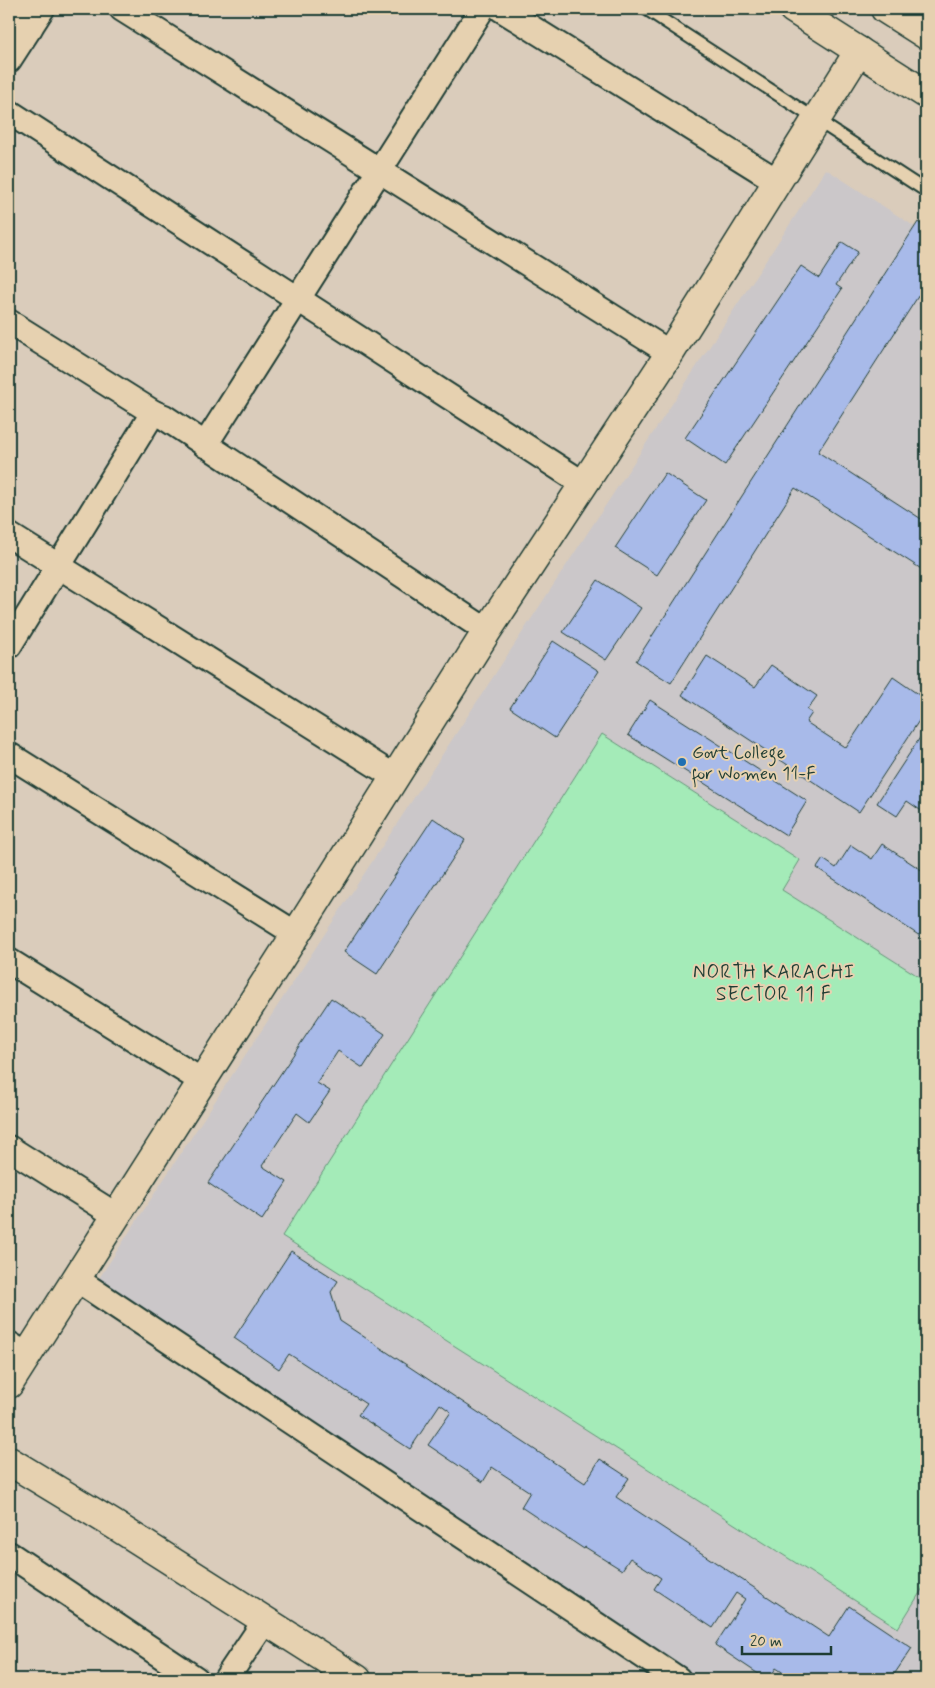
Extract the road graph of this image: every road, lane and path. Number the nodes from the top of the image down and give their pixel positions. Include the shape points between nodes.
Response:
1 (122, 9) edge
2 (482, 9) edge
3 (501, 9) edge
4 (646, 9) edge
5 (793, 9) edge
6 (885, 9) edge
7 (9, 14) edge
8 (36, 18) edge
9 (926, 35) edge
10 (859, 51) junction
11 (9, 60) edge
12 (926, 94) edge
13 (9, 112) edge
14 (816, 120) junction
15 (380, 171) junction
16 (777, 181) junction
17 (926, 191) edge
18 (298, 299) junction
19 (9, 322) edge
20 (670, 353) junction
21 (154, 414) junction
22 (204, 445) junction
23 (584, 484) junction
24 (9, 534) edge
25 (58, 566) junction
26 (487, 631) junction
27 (9, 646) edge
28 (9, 755) edge
29 (395, 777) junction
30 (296, 934) junction
31 (9, 961) edge
32 (202, 1081) junction
33 (9, 1148) edge
34 (117, 1216) junction
35 (76, 1279) junction
36 (18, 1350) edge
37 (9, 1384) edge
38 (9, 1460) edge
39 (9, 1554) edge
40 (265, 1620) junction
41 (196, 1679) edge
42 (226, 1679) edge
43 (357, 1679) edge
44 (678, 1679) edge

1 - 15 street
2 - 15 street
3 - 16 street
4 - 14 lane
5 - 10 street
6 - 9 street
7 - 8 street
8 - 11 street
10 - 12 street
10 - 14 street
13 - 18 street
14 - 16 street
14 - 17 lane
15 - 18 street
15 - 20 street
16 - 20 street
18 - 22 street
18 - 23 street
19 - 21 street
20 - 23 street
21 - 22 street via 164,417
21 - 25 street
22 - 26 street
23 - 26 street
24 - 25 street
25 - 27 street
25 - 29 street
26 - 29 street
28 - 30 street
29 - 30 street
30 - 32 street
31 - 32 street
32 - 34 street
33 - 34 street
34 - 35 street
35 - 36 street
35 - 44 street
36 - 37 street
38 - 40 street
39 - 41 street
40 - 42 street
40 - 43 street

